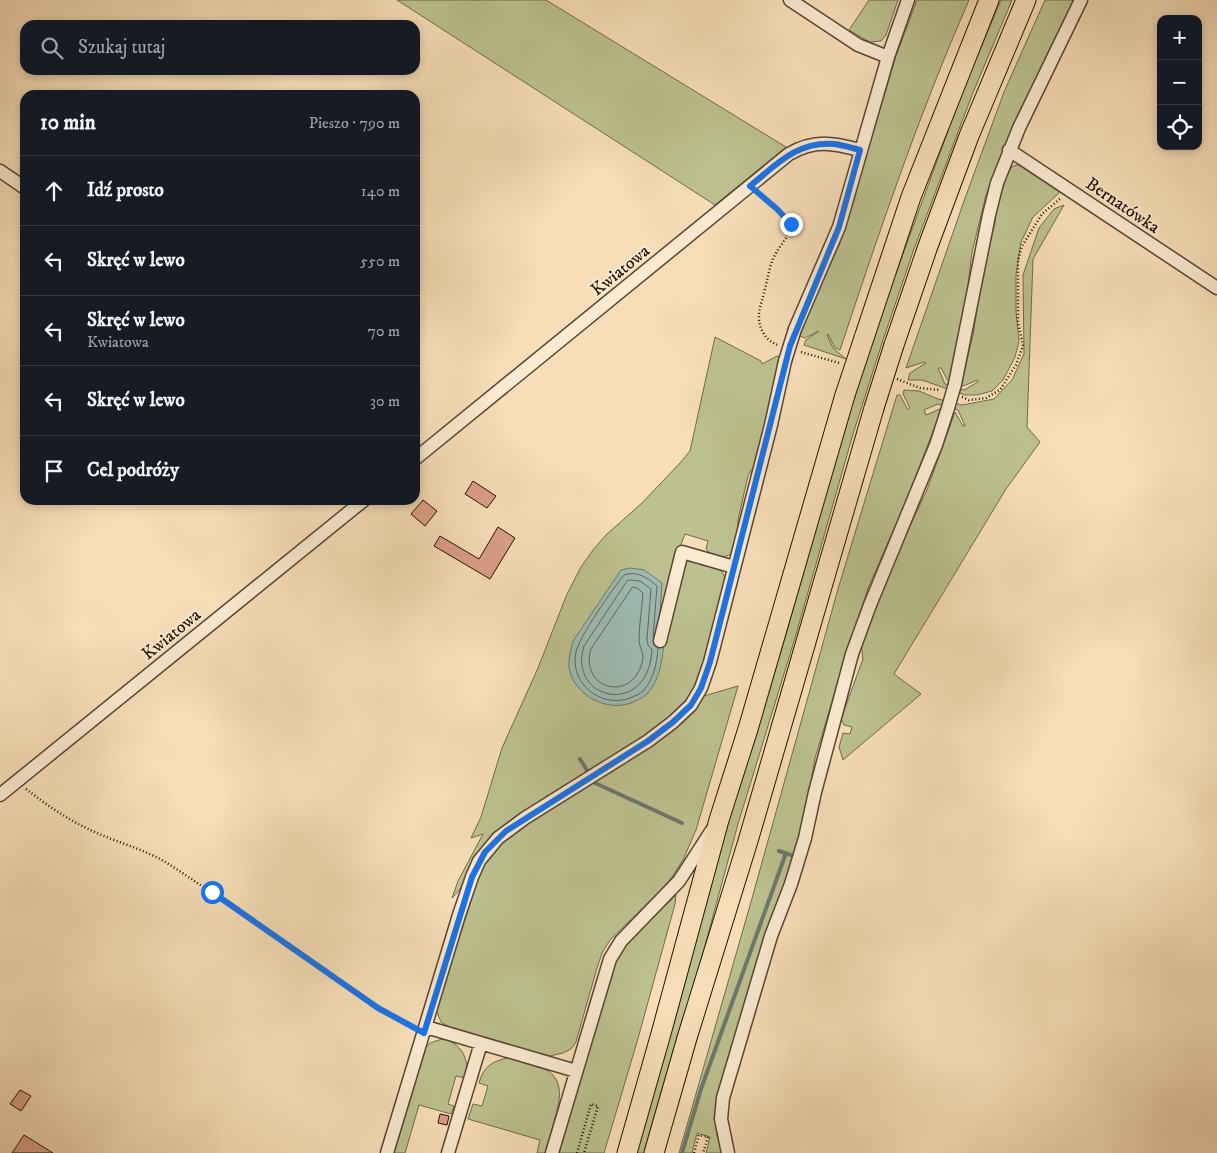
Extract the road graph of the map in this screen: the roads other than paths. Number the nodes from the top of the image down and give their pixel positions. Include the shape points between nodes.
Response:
1 (790, 0) edge
2 (908, 0) edge
3 (988, 0) edge
4 (1026, 0) edge
5 (1081, 0) edge
6 (888, 57) junction
7 (860, 150) junction
8 (1010, 150) junction
9 (0, 171) edge
10 (20, 185) edge
11 (1217, 288) edge
12 (420, 455) edge
13 (358, 505) edge
14 (734, 567) junction
15 (660, 641) dead end
16 (0, 795) edge
17 (719, 820) junction
18 (425, 1030) junction
19 (481, 1043) junction
20 (576, 1071) junction
21 (387, 1153) edge
22 (448, 1153) edge
23 (552, 1153) edge
24 (626, 1153) edge
25 (654, 1153) edge
26 (728, 1153) edge

1 - 6 street via 858,45
2 - 6 street
3 - 17 highway, bridge via 912,197 845,395
4 - 25 highway, bridge via 969,136 894,345
5 - 8 street
6 - 7 street
7 - 12 street, Kwiatowa via 836,144 816,144 789,154
7 - 14 street, bridge via 839,227 785,361
8 - 11 street, Bernatówka
8 - 26 street, bridge via 989,215 958,390 948,408 852,654 805,838 770,936 723,1098 721,1119
9 - 10 street
13 - 16 street, Kwiatowa
14 - 15 street via 682,552
14 - 18 street via 710,662 691,705 648,741 506,831 485,852 472,877
17 - 20 street via 679,880 621,941 610,959
17 - 24 highway
18 - 19 street
18 - 21 street
19 - 20 street
19 - 22 street
20 - 23 street

